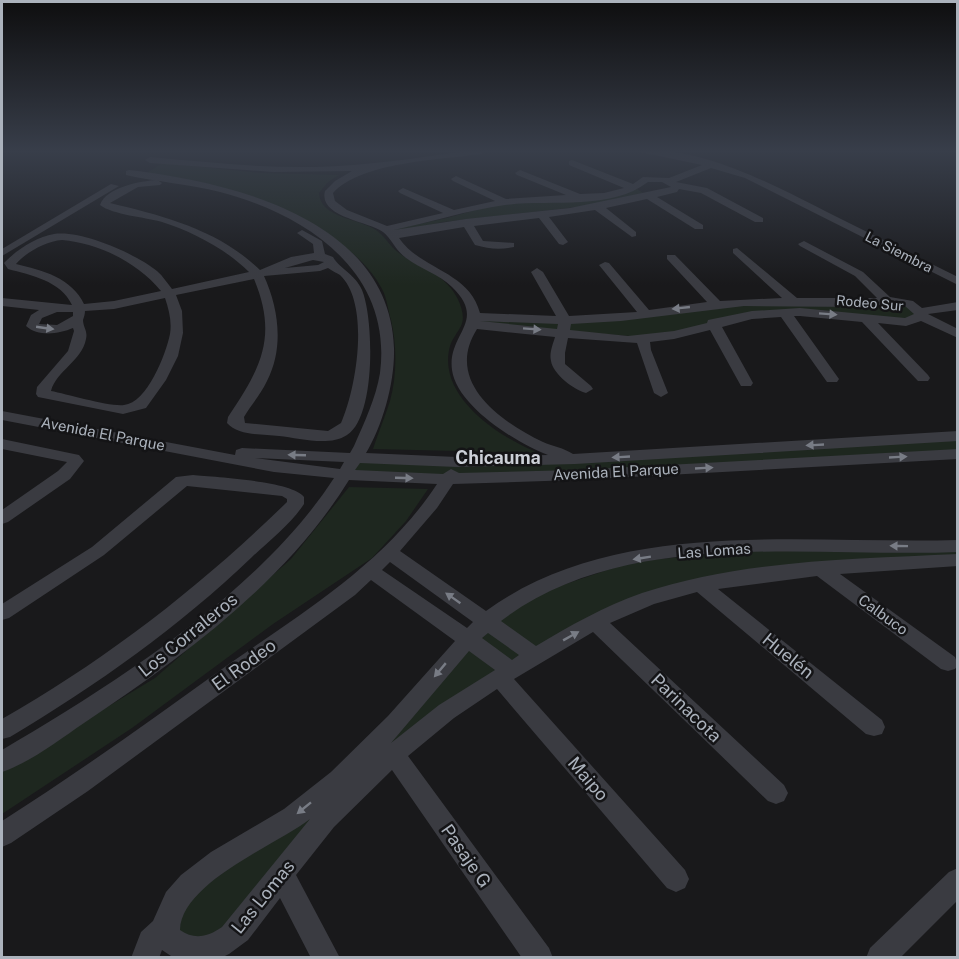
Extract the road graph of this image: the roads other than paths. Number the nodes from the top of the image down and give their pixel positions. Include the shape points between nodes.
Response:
1 (96, 196) edge
2 (115, 196) edge
3 (212, 196) edge
4 (241, 196) edge
5 (328, 196) edge
6 (411, 196) edge
7 (492, 196) edge
8 (577, 196) edge
9 (604, 196) joint
10 (648, 196) joint
11 (715, 196) edge
12 (791, 196) edge
13 (583, 198) junction
14 (505, 202) junction
15 (613, 204) junction
16 (597, 206) junction
17 (542, 214) junction
18 (450, 218) junction
19 (759, 220) dead end
20 (466, 222) junction
21 (699, 227) dead end
22 (389, 232) junction
23 (632, 234) dead end
24 (563, 242) dead end
25 (804, 244) dead end
26 (510, 245) dead end
27 (737, 251) dead end
28 (2, 253) edge
29 (671, 257) dead end
30 (324, 260) junction
31 (605, 265) dead end
32 (537, 272) dead end
33 (260, 274) junction
34 (957, 282) edge
35 (2, 294) edge
36 (171, 294) junction
37 (885, 299) junction
38 (2, 302) edge
39 (743, 302) junction
40 (24, 305) junction
41 (717, 305) junction
42 (957, 306) edge
43 (789, 307) junction
44 (58, 309) junction
45 (645, 313) junction
46 (920, 314) junction
47 (77, 315) junction
48 (752, 315) junction
49 (866, 318) junction
50 (474, 321) junction
51 (713, 323) junction
52 (564, 326) junction
53 (957, 334) edge
54 (643, 339) junction
55 (923, 378) dead end
56 (832, 379) dead end
57 (747, 382) dead end
58 (586, 389) dead end
59 (662, 393) dead end
60 (2, 415) edge
61 (957, 436) edge
62 (2, 444) edge
63 (205, 452) junction
64 (957, 454) edge
65 (356, 458) junction
66 (575, 459) junction
67 (452, 471) junction
68 (345, 475) junction
69 (2, 518) edge
70 (738, 549) junction
71 (389, 552) junction
72 (953, 556) edge
73 (819, 568) junction
74 (371, 571) junction
75 (751, 577) junction
76 (701, 585) junction
77 (2, 613) edge
78 (485, 621) junction
79 (596, 622) junction
80 (466, 638) junction
81 (535, 656) junction
82 (948, 663) dead end
83 (505, 674) junction
84 (874, 727) dead end
85 (2, 730) edge
86 (394, 755) junction
87 (2, 762) edge
88 (345, 787) junction
89 (776, 793) dead end
90 (2, 836) edge
91 (281, 874) junction
92 (676, 879) dead end
93 (957, 881) edge
94 (166, 927) junction
95 (145, 957) edge
96 (326, 957) edge
97 (539, 957) edge
98 (881, 957) edge

1 - 28 street
2 - 33 street via 105,205 165,220 206,237 238,255
3 - 30 street via 285,223 318,243
4 - 65 street via 284,212 329,240 361,271 373,289 382,310 388,354 381,401
5 - 22 street via 337,209
6 - 18 street
7 - 14 street
8 - 13 street
9 - 13 street
9 - 15 street via 615,200
10 - 15 street
10 - 21 street
11 - 19 street
12 - 34 street, La Siembra
13 - 14 street
14 - 18 street
15 - 16 street
16 - 17 street
16 - 23 street
17 - 20 street
17 - 24 street
18 - 20 street
18 - 22 street
20 - 26 street via 479,243
22 - 50 street via 410,256 457,285 468,298
25 - 37 street via 859,274
27 - 43 street
29 - 41 street
30 - 33 street via 320,268
30 - 33 street via 338,268 353,287 366,348 355,408 346,428 332,435 245,428 235,423 260,381 271,350 268,301
31 - 45 street
32 - 52 street
33 - 36 street
35 - 40 street
36 - 47 street
36 - 47 street via 154,273 137,261 65,238 49,239 10,263 65,288 74,296
36 - 47 street via 177,316 172,350 154,387 134,409 43,394 44,387 79,341 82,333
37 - 43 street, Rodeo Sur
37 - 46 street, Rodeo Sur via 903,301
38 - 40 street
39 - 41 street, Rodeo Sur
39 - 43 street, Rodeo Sur
39 - 48 street
40 - 44 street
41 -> 45 street, Rodeo Sur
42 - 46 street
43 - 48 street, Rodeo Sur
43 -> 49 street, Rodeo Sur via 800,312
43 - 56 street
44 - 47 street
44 -> 47 street via 38,314 32,326 59,330
45 - 52 street, Rodeo Sur
46 - 49 street, Rodeo Sur via 906,322
46 - 53 street
48 - 51 street, Rodeo Sur
49 - 55 street
50 - 52 street, Rodeo Sur
50 - 66 street via 461,346 459,372 464,386 501,422 536,445
51 - 54 street, Rodeo Sur via 702,329
51 - 57 street
52 - 54 street, Rodeo Sur
52 - 58 street via 556,358 559,366
54 - 59 street
60 - 63 street, Avenida El Parque
61 -> 66 street, Avenida El Parque
62 - 69 street via 76,461 64,475
65 -> 63 street, Avenida El Parque
63 - 68 street, Avenida El Parque via 273,467
67 -> 64 street, Avenida El Parque via 575,475
65 - 67 street, Avenida El Parque
65 - 68 street
66 - 67 street, Avenida El Parque
68 -> 67 street, Avenida El Parque
67 - 71 street, El Rodeo
68 - 87 street, Los Corraleros via 310,525 213,617 124,685
72 -> 70 street, Las Lomas via 843,545
70 - 75 street
70 -> 78 street, Las Lomas via 666,554 593,568 524,595
71 - 74 street, El Rodeo
78 -> 71 street
72 - 73 street, Las Lomas
73 - 75 street, Las Lomas
73 - 82 street, Calbuco
74 - 80 street
74 - 90 street, El Rodeo via 80,784
75 - 76 street, Las Lomas
76 - 79 street, Las Lomas via 665,593
76 - 84 street, Huelén
77 - 85 street via 98,551 182,481 286,491 296,497 295,504 250,551 170,620 105,667
78 - 80 street, Las Lomas
78 - 81 street
81 -> 79 street, Las Lomas
79 - 89 street, Parinacota
80 - 83 street
80 -> 88 street, Las Lomas
81 - 83 street, Las Lomas
83 - 86 street, Las Lomas via 431,723
83 - 92 street, Maipo
86 - 88 street, Las Lomas
86 - 97 street, Pasaje G
88 - 91 street, Las Lomas
88 -> 94 street, Las Lomas via 197,878 172,905
91 - 94 street, Las Lomas via 237,932 218,945 183,948 174,943
91 - 96 street
93 - 98 street
94 - 95 street

